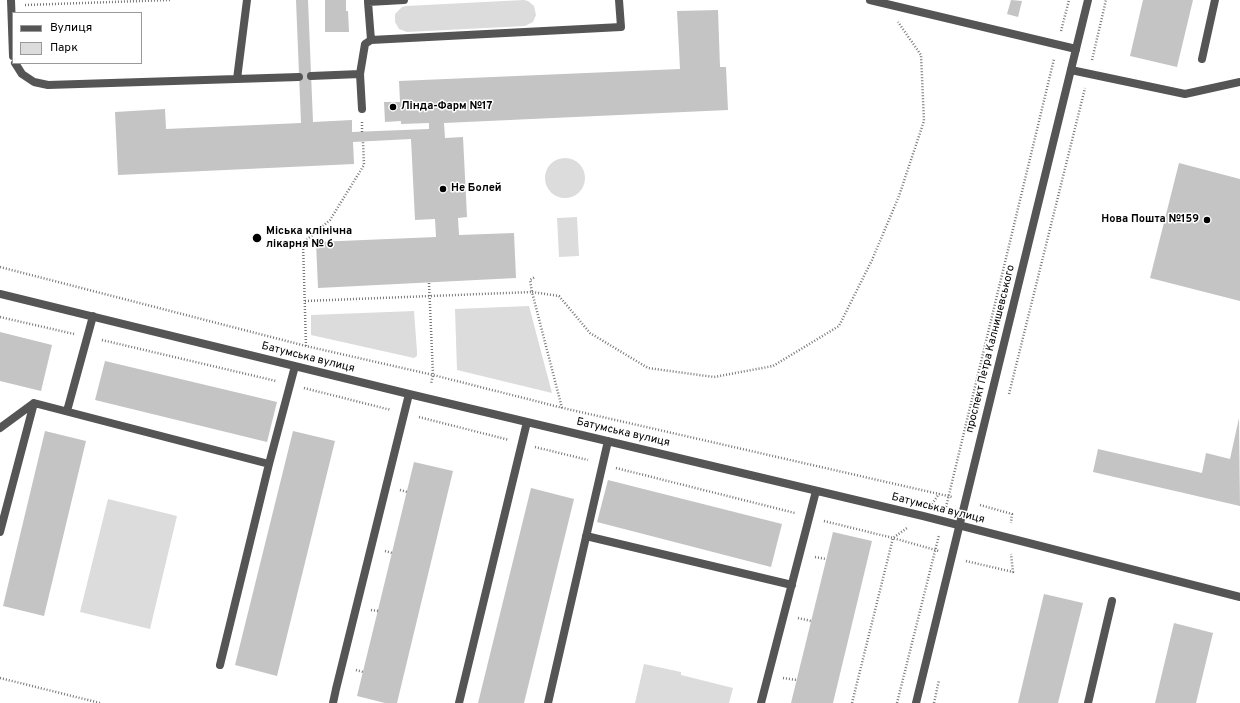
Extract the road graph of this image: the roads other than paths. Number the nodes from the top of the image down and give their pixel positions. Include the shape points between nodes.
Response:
1 (247, 0) edge
2 (404, 0) edge
3 (619, 0) edge
4 (870, 0) edge
5 (1088, 0) edge
6 (1215, 0) edge
7 (368, 1) edge
8 (11, 3) edge
9 (12, 30) edge
10 (371, 40) junction
11 (1076, 49) junction
12 (1202, 59) dead end
13 (16, 64) edge
14 (1071, 70) junction
15 (360, 74) junction
16 (311, 76) dead end
17 (299, 77) dead end
18 (237, 79) junction
19 (1240, 82) edge
20 (362, 109) dead end
21 (0, 294) edge
22 (93, 316) junction
23 (295, 366) junction
24 (409, 394) junction
25 (34, 403) junction
26 (67, 411) junction
27 (527, 422) junction
28 (0, 428) edge
29 (608, 441) junction
30 (269, 464) junction
31 (816, 490) junction
32 (959, 526) junction
33 (0, 532) edge
34 (586, 536) junction
35 (792, 585) junction
36 (1240, 597) edge
37 (1112, 601) dead end
38 (220, 665) dead end
39 (333, 703) edge
40 (459, 703) edge
41 (548, 703) edge
42 (761, 703) edge
43 (916, 703) edge
44 (1088, 703) edge

1 - 18 street
2 - 7 street
3 - 10 street via 621,26
4 - 11 street
5 - 11 street, проспект Петра Калнишевського
6 - 12 street
7 - 10 street
8 - 9 street
10 - 15 street via 365,44
11 - 14 street, проспект Петра Калнишевського
13 - 18 street via 22,74 34,82 48,84
14 - 19 street via 1184,94
14 - 32 street, проспект Петра Калнишевського
15 - 16 street
15 - 20 street
17 - 18 street
21 - 22 street, Батумська вулиця
22 - 23 street, Батумська вулиця
22 - 26 street
23 - 24 street, Батумська вулиця
23 - 30 street
24 - 27 street, Батумська вулиця
24 - 39 street
25 - 26 street
25 - 28 street
25 - 33 street
26 - 30 street
27 - 29 street, Батумська вулиця
27 - 40 street
29 - 31 street, Батумська вулиця
29 - 34 street
30 - 38 street
31 - 32 street, Батумська вулиця
31 - 35 street
32 - 36 street, Батумська вулиця
32 - 43 street, проспект Петра Калнишевського
34 - 35 street
34 - 41 street
35 - 42 street
37 - 44 street

